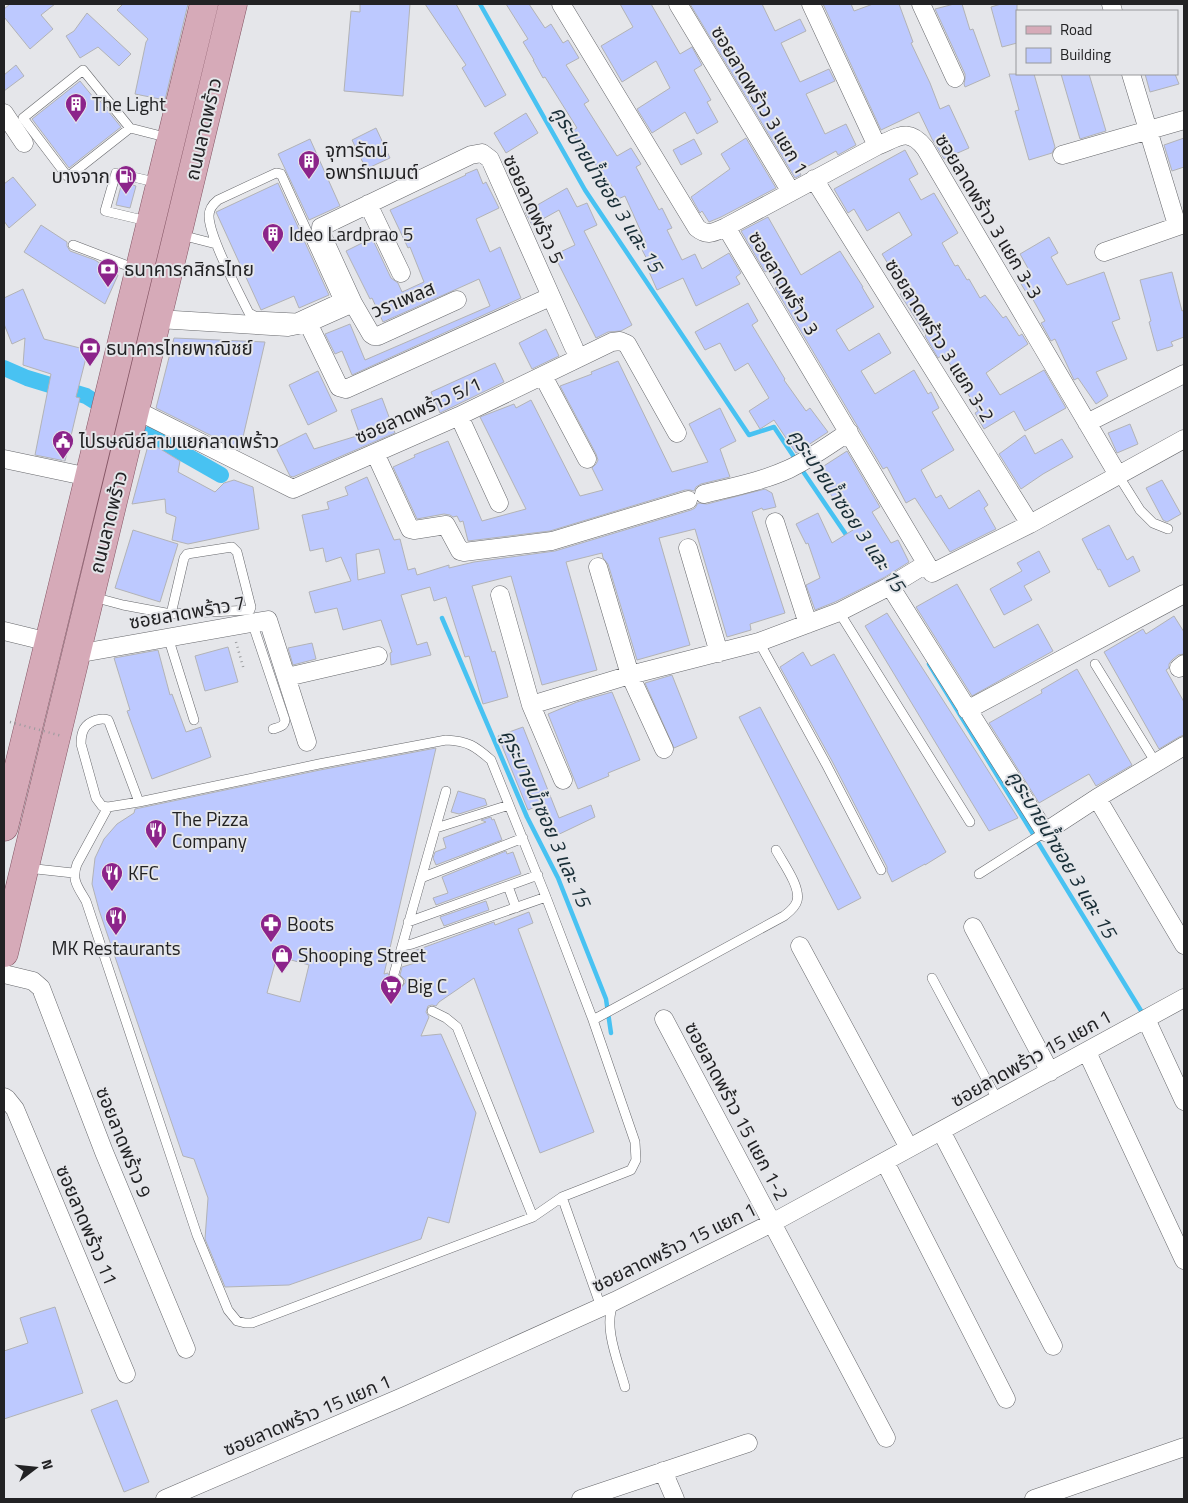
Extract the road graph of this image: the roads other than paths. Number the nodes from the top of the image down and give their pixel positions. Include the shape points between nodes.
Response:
1 (204, 4) edge
2 (234, 4) edge
3 (561, 4) edge
4 (678, 4) edge
5 (811, 4) edge
6 (920, 4) edge
7 (1131, 75) edge
8 (955, 78) dead end
9 (4, 113) edge
10 (1184, 120) edge
11 (130, 128) junction
12 (1148, 130) junction
13 (171, 138) junction
14 (24, 143) dead end
15 (877, 146) junction
16 (1062, 155) dead end
17 (814, 179) junction
18 (160, 183) junction
19 (791, 192) junction
20 (368, 204) junction
21 (150, 222) junction
22 (1181, 225) edge
23 (726, 227) junction
24 (178, 234) junction
25 (216, 244) junction
26 (74, 245) dead end
27 (1104, 252) dead end
28 (138, 269) junction
29 (401, 273) dead end
30 (168, 278) junction
31 (550, 297) junction
32 (457, 300) dead end
33 (353, 303) junction
34 (158, 319) junction
35 (308, 323) junction
36 (574, 348) dead end
37 (118, 352) junction
38 (148, 359) junction
39 (1184, 374) edge
40 (543, 376) junction
41 (136, 410) junction
42 (459, 416) junction
43 (1087, 423) junction
44 (849, 432) junction
45 (677, 433) dead end
46 (1184, 439) edge
47 (374, 453) junction
48 (4, 458) edge
49 (587, 459) dead end
50 (1118, 475) junction
51 (89, 477) junction
52 (499, 503) dead end
53 (775, 522) dead end
54 (1030, 524) junction
55 (1168, 529) dead end
56 (688, 548) dead end
57 (598, 567) dead end
58 (929, 568) junction
59 (887, 591) junction
60 (1184, 594) edge
61 (500, 595) dead end
62 (90, 596) junction
63 (839, 612) junction
64 (171, 614) junction
65 (252, 622) junction
66 (808, 624) junction
67 (4, 631) edge
68 (168, 637) junction
69 (49, 642) junction
70 (759, 642) junction
71 (719, 653) junction
72 (76, 654) junction
73 (378, 656) dead end
74 (1095, 664) dead end
75 (630, 675) junction
76 (287, 677) junction
77 (531, 705) junction
78 (967, 710) junction
79 (194, 720) dead end
80 (273, 729) dead end
81 (307, 742) dead end
82 (1184, 746) edge
83 (664, 749) dead end
84 (1156, 763) junction
85 (563, 780) dead end
86 (446, 791) dead end
87 (1097, 798) junction
88 (139, 802) junction
89 (509, 805) junction
90 (108, 807) junction
91 (970, 822) dead end
92 (4, 827) edge
93 (436, 828) junction
94 (1039, 836) junction
95 (523, 838) junction
96 (776, 850) dead end
97 (25, 868) junction
98 (881, 870) dead end
99 (73, 874) junction
100 (979, 874) dead end
101 (538, 875) junction
102 (420, 878) junction
103 (508, 886) junction
104 (546, 897) junction
105 (516, 908) junction
106 (408, 922) junction
107 (973, 927) dead end
108 (1184, 945) edge
109 (402, 946) junction
110 (800, 946) dead end
111 (4, 953) edge
112 (4, 974) edge
113 (932, 978) dead end
114 (399, 982) dead end
115 (1184, 998) edge
116 (432, 1011) dead end
117 (598, 1018) junction
118 (664, 1019) dead end
119 (1146, 1019) junction
120 (1087, 1052) junction
121 (1050, 1072) junction
122 (4, 1097) edge
123 (998, 1101) junction
124 (1184, 1101) edge
125 (941, 1132) junction
126 (909, 1148) junction
127 (885, 1162) junction
128 (562, 1197) junction
129 (533, 1217) junction
130 (772, 1222) junction
131 (1184, 1260) edge
132 (608, 1304) junction
133 (1053, 1346) dead end
134 (186, 1350) dead end
135 (126, 1374) dead end
136 (625, 1387) dead end
137 (1006, 1399) dead end
138 (886, 1438) dead end
139 (748, 1443) dead end
140 (1184, 1447) edge
141 (663, 1471) junction
142 (165, 1499) edge
143 (580, 1499) edge
144 (675, 1499) edge
145 (1034, 1499) edge

1 - 13 main road, ถนนลาดพร้าว
2 - 24 main road, ถนนลาดพร้าว
3 - 23 street, ซอยลาดพร้าว 3 via 697,228 710,234
4 - 19 street, ซอยลาดพร้าว 3 แยก 1
5 - 15 street
6 - 8 street
7 - 12 street
9 - 14 street
10 - 12 street
11 - 11 lane via 83,70 22,118 67,176
11 - 13 lane
12 - 16 street
12 - 22 street
13 - 18 main road, ถนนลาดพร้าว
15 - 17 street, ซอยลาดพร้าว 3 แยก 3-3
15 - 43 street, ซอยลาดพร้าว 3 แยก 3-3 via 909,134 925,148
17 - 19 street, ซอยลาดพร้าว 3 แยก 3-3
17 - 54 street, ซอยลาดพร้าว 3 แยก 3-2
18 - 21 main road, ถนนลาดพร้าว
18 - 21 lane via 116,173 105,211
19 - 23 street, ซอยลาดพร้าว 3 แยก 3-3
20 - 29 street
20 - 31 street, ซอยลาดพร้าว 5 via 471,155 482,153 490,159
20 - 33 street, ซอยลาดพร้าว 5 via 321,227
21 - 28 main road, ถนนลาดพร้าว
22 - 27 street
23 - 44 street, ซอยลาดพร้าว 3
24 - 25 lane
24 - 30 main road, ถนนลาดพร้าว
25 - 25 lane via 251,315 296,318 337,299 278,173 214,203 209,215
26 - 28 lane
28 - 30 main road
28 - 37 main road, ถนนลาดพร้าว
30 - 34 main road, ถนนลาดพร้าว
31 - 35 street via 346,389 339,388
31 - 36 street, ซอยลาดพร้าว 5
32 - 33 street, วราเพลส via 378,336 371,334
33 - 35 street
34 - 35 street via 288,327
34 - 38 main road, ถนนลาดพร้าว
37 - 38 main road
37 - 51 main road, ถนนลาดพร้าว
38 - 41 main road, ถนนลาดพร้าว
39 - 43 street
40 - 42 street, ซอยลาดพร้าว 5/1
40 - 45 street, ซอยลาดพร้าว 5/1 via 620,341 627,344
40 - 49 street
41 - 47 street, ซอยลาดพร้าว 5/1 via 293,489
41 - 62 main road, ถนนลาดพร้าว
42 - 47 street, ซอยลาดพร้าว 5/1
42 - 52 street
43 - 50 street, ซอยลาดพร้าว 3 แยก 3-3
44 - 47 street via 798,464 762,479 552,541 464,552 460,551 446,525 410,529
44 - 58 street, ซอยลาดพร้าว 3
46 - 50 street
48 - 51 street
50 - 54 street
50 - 55 lane via 1140,510 1153,523
51 - 69 main road, ถนนลาดพร้าว
53 - 66 street
54 - 58 street
56 - 71 street
57 - 75 street
58 - 59 street
59 - 63 street
59 - 78 street
60 - 78 street
61 - 77 street
62 - 64 lane
62 - 72 main road, ถนนลาดพร้าว
63 - 66 street
63 - 91 lane
64 - 64 lane via 187,554 232,547 237,552 250,610
65 - 68 street, ซอยลาดพร้าว 7
65 - 76 street, ซอยลาดพร้าว 7 via 269,621
65 - 80 lane via 285,720 282,727
66 - 70 street
67 - 69 street
68 - 72 street, ซอยลาดพร้าว 7
68 - 79 lane
69 - 92 main road, ถนนลาดพร้าว
70 - 71 street
70 - 98 lane
71 - 75 street
72 - 97 main road, ถนนลาดพร้าว
73 - 76 street
74 - 84 lane
75 - 77 street
75 - 83 street
76 - 81 street, ซอยลาดพร้าว 7
77 - 85 street
78 - 94 street
82 - 84 street
84 - 87 street
86 - 93 lane
87 - 94 street
87 - 108 street
88 - 89 lane via 319,764 460,740 474,745 491,760
88 - 90 lane
88 - 90 lane via 110,722 104,718 86,725 81,744 96,798 102,806
89 - 93 lane
89 - 95 lane
90 - 99 lane
93 - 102 lane
94 - 100 lane
95 - 101 lane
95 - 102 lane
96 - 117 lane via 798,893 793,908 784,916
97 - 99 lane
97 - 111 main road, ถนนลาดพร้าว
99 - 129 lane via 86,901 197,1235 228,1310 237,1321 252,1323
101 - 103 lane
101 - 104 lane
102 - 106 lane
103 - 105 lane
103 - 106 lane
104 - 105 lane
104 - 117 lane
105 - 109 lane
106 - 109 lane
107 - 121 street
109 - 114 lane via 394,974
110 - 126 street
112 - 134 street, ซอยลาดพร้าว 9 via 33,981 42,988 104,1152
113 - 123 lane
115 - 119 street, ซอยลาดพร้าว 15 แยก 1
116 - 129 lane via 457,1027
117 - 128 lane via 636,1142 636,1160 631,1170
118 - 130 street, ซอยลาดพร้าว 15 แยก 1-2
119 - 120 street, ซอยลาดพร้าว 15 แยก 1
119 - 124 street
120 - 121 street, ซอยลาดพร้าว 15 แยก 1
120 - 131 street
121 - 123 street, ซอยลาดพร้าว 15 แยก 1
122 - 135 street, ซอยลาดพร้าว 11 via 15,1109
123 - 125 street, ซอยลาดพร้าว 15 แยก 1
125 - 126 street, ซอยลาดพร้าว 15 แยก 1
125 - 133 street
126 - 127 street, ซอยลาดพร้าว 15 แยก 1
127 - 130 street, ซอยลาดพร้าว 15 แยก 1
127 - 137 street
128 - 129 lane
128 - 132 lane
130 - 132 street, ซอยลาดพร้าว 15 แยก 1
130 - 138 street, ซอยลาดพร้าว 15 แยก 1-2
132 - 136 lane via 612,1308 611,1335
132 - 142 street, ซอยลาดพร้าว 15 แยก 1
139 - 141 street
140 - 145 street
141 - 143 street
141 - 144 street

